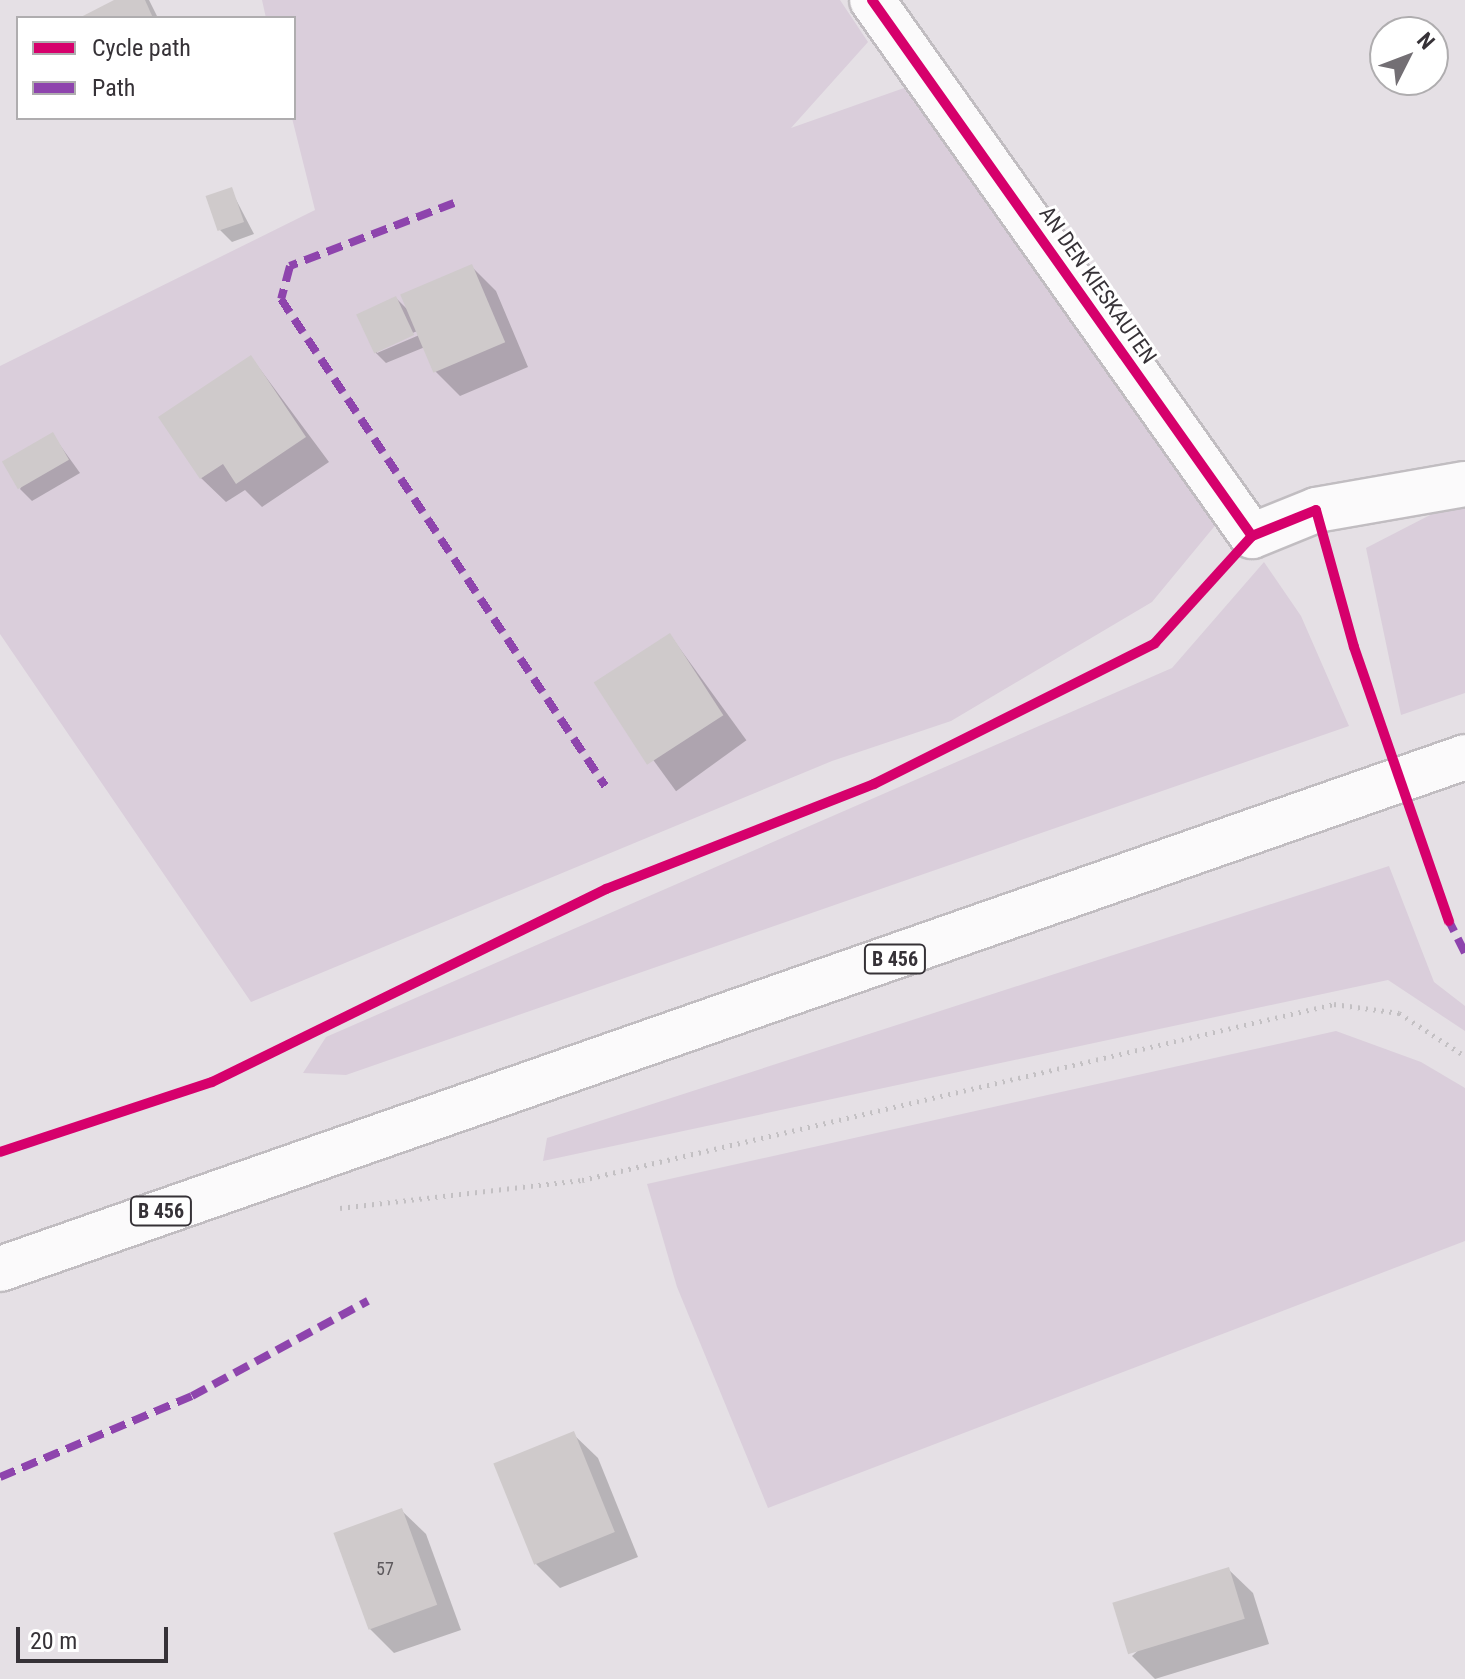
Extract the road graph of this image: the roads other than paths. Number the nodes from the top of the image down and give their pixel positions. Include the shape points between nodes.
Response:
1 (872, 0) edge
2 (1465, 484) edge
3 (1465, 757) edge
4 (0, 1269) edge

1 - 2 main road, AN DEN KIESKAUTEN via 1252,536 1316,510
3 - 4 main road, B 456

